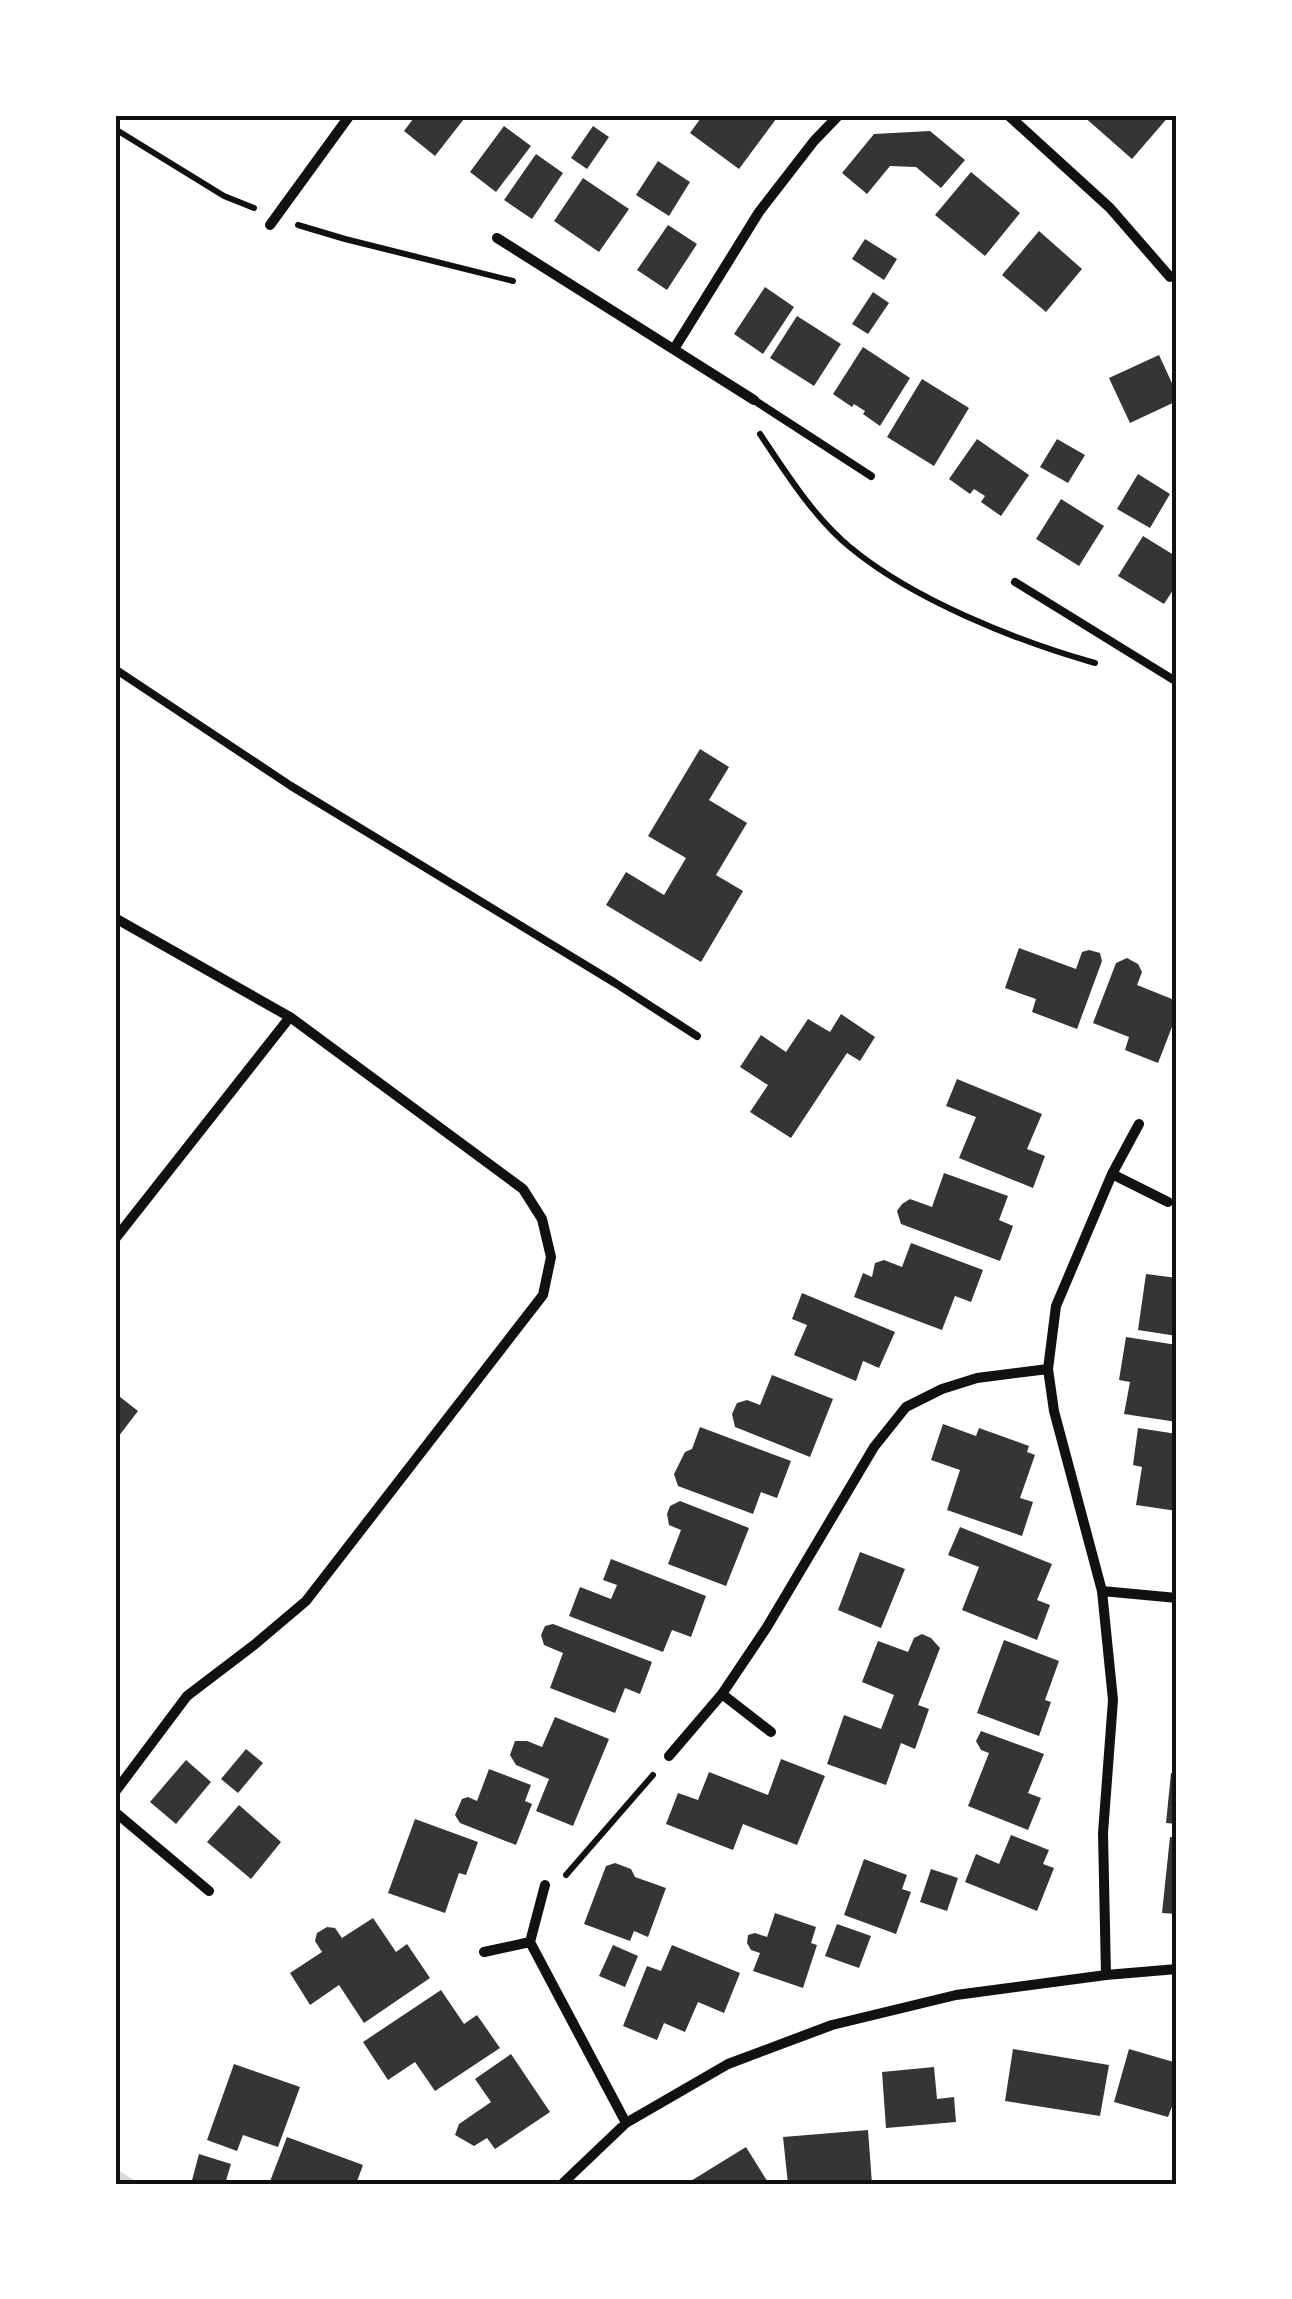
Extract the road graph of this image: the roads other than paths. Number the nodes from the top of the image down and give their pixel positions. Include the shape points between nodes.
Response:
1 (350, 115) edge
2 (839, 115) edge
3 (1008, 115) edge
4 (273, 220) road end
5 (496, 238) dead end
6 (1177, 274) edge
7 (674, 349) junction
8 (754, 400) joint
9 (871, 476) dead end
10 (1015, 582) dead end
11 (115, 670) edge
12 (1177, 682) edge
13 (115, 918) edge
14 (290, 1017) junction
15 (696, 1036) dead end
16 (1139, 1124) dead end
17 (1112, 1174) junction
18 (1168, 1202) dead end
19 (115, 1239) edge
20 (1048, 1369) junction
21 (1102, 1591) junction
22 (1177, 1598) edge
23 (722, 1694) junction
24 (771, 1732) dead end
25 (669, 1756) road end
26 (115, 1792) edge
27 (115, 1812) edge
28 (545, 1885) dead end
29 (209, 1891) dead end
30 (530, 1942) junction
31 (484, 1952) dead end
32 (1177, 1970) edge
33 (1106, 1975) junction
34 (626, 2123) junction
35 (562, 2184) edge

1 - 4 street
2 - 7 street via 759,212
3 - 6 street via 1110,208 1170,277
5 - 7 street
7 - 8 street
8 - 9 lane
10 - 12 lane
11 - 15 lane
13 - 14 street
14 - 19 street
14 - 26 street via 522,1189 542,1219 550,1257 542,1295 306,1601 187,1696
16 - 17 street
17 - 18 street
17 - 20 street via 1056,1306
20 - 21 street
20 - 23 street via 977,1378 906,1407 874,1447
21 - 22 street
21 - 33 street via 1113,1700 1103,1832
23 - 24 street
23 - 25 street
27 - 29 street
28 - 30 street
30 - 31 street
30 - 34 street
32 - 33 street
33 - 34 street via 956,1996 832,2025 728,2064
34 - 35 street

